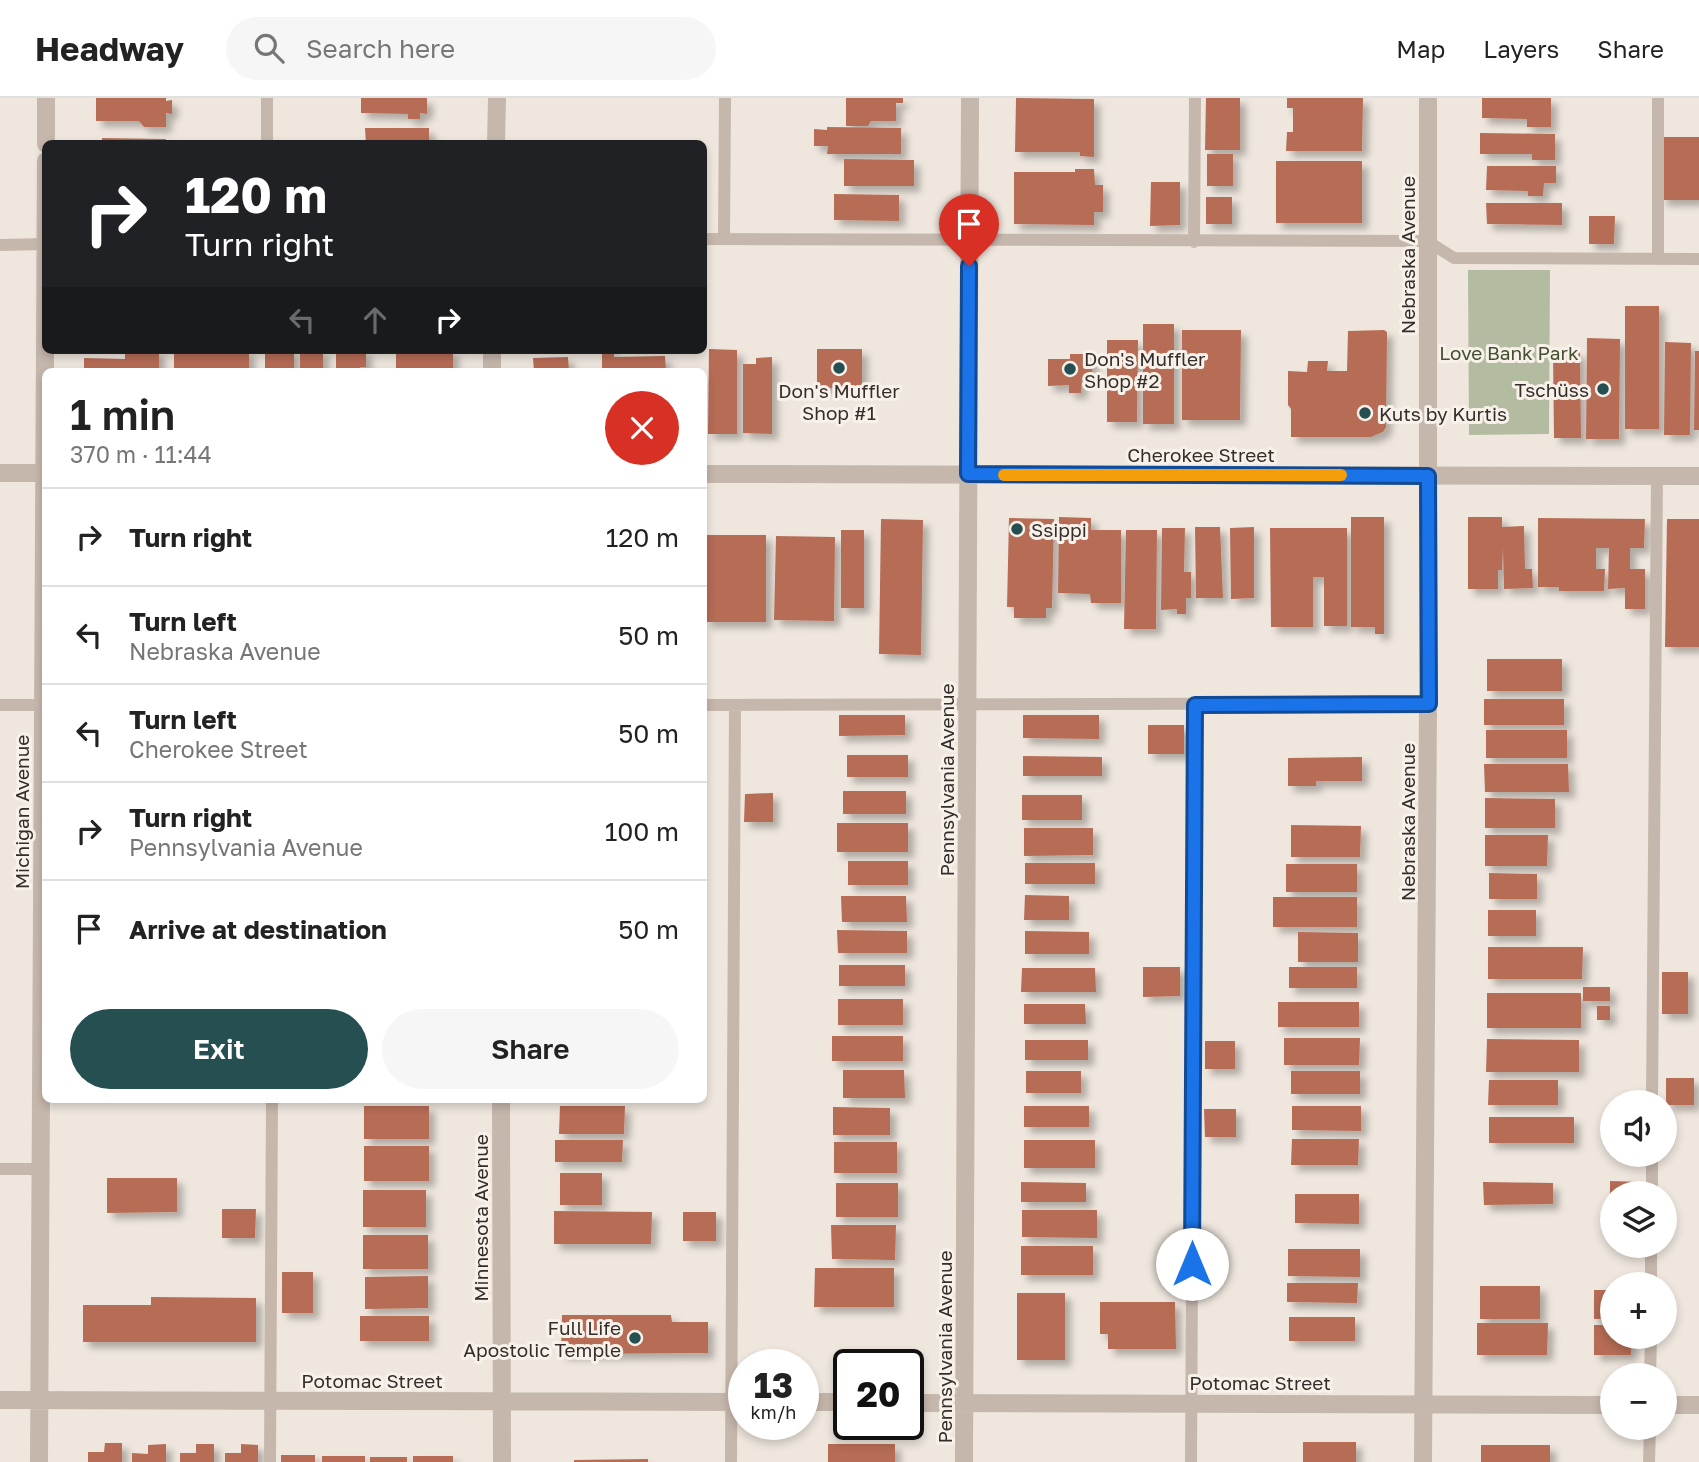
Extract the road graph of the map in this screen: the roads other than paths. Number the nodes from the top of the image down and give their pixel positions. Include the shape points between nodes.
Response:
1 (46, 98) edge
2 (267, 98) edge
3 (497, 98) edge
4 (725, 98) edge
5 (970, 98) edge
6 (1195, 98) edge
7 (1428, 98) edge
8 (1658, 98) edge
9 (46, 140) edge
10 (267, 140) edge
11 (496, 140) edge
12 (707, 239) edge
13 (724, 239) junction
14 (969, 241) junction
15 (1427, 241) junction
16 (1194, 242) junction
17 (0, 244) edge
18 (42, 244) edge
19 (1658, 259) junction
20 (1699, 259) edge
21 (0, 472) edge
22 (42, 473) edge
23 (707, 474) edge
24 (968, 474) junction
25 (1428, 476) junction
26 (1657, 476) junction
27 (1699, 476) edge
28 (1429, 704) junction
29 (0, 705) edge
30 (42, 705) edge
31 (707, 705) edge
32 (735, 705) junction
33 (967, 705) junction
34 (1195, 705) junction
35 (42, 1014) edge
36 (1653, 1090) edge
37 (272, 1103) edge
38 (501, 1103) edge
39 (0, 1169) edge
40 (41, 1169) junction
41 (737, 1349) edge
42 (0, 1400) edge
43 (40, 1400) junction
44 (270, 1400) junction
45 (502, 1401) junction
46 (728, 1402) edge
47 (924, 1403) edge
48 (965, 1403) junction
49 (1191, 1404) junction
50 (1423, 1404) junction
51 (1600, 1405) edge
52 (1677, 1405) edge
53 (1699, 1405) edge
54 (733, 1440) edge
55 (1650, 1440) edge
56 (39, 1462) edge
57 (270, 1462) edge
58 (502, 1462) edge
59 (731, 1462) edge
60 (964, 1462) edge
61 (1191, 1462) edge
62 (1423, 1462) edge
63 (1649, 1462) edge

1 - 9 street
2 - 10 lane
3 - 11 street
4 - 13 lane
5 - 14 street, Pennsylvania Avenue
6 - 16 lane
7 - 15 street, Nebraska Avenue
8 - 19 lane
12 - 13 lane
13 - 14 lane
14 - 16 lane
14 - 24 street, Pennsylvania Avenue
15 - 16 lane
15 - 19 lane via 1454,258
15 - 25 street, Nebraska Avenue
17 - 18 lane
19 - 20 lane
21 - 22 street
23 - 24 street, Cherokee Street
24 - 25 street, Cherokee Street
24 - 33 street, Pennsylvania Avenue
25 - 26 street, Cherokee Street
25 - 28 street, Nebraska Avenue
26 - 27 street, Cherokee Street
26 - 36 lane
28 - 34 lane
28 - 50 street, Nebraska Avenue
29 - 30 lane
31 - 32 lane
32 - 33 lane
32 - 41 lane
33 - 34 lane
33 - 48 street, Pennsylvania Avenue
34 - 49 lane
35 - 40 street, Michigan Avenue
37 - 44 lane
38 - 45 street, Minnesota Avenue
39 - 40 lane
40 - 43 street, Michigan Avenue
42 - 43 street, Potomac Street
43 - 44 street, Potomac Street
43 - 56 street, Michigan Avenue
44 - 45 street, Potomac Street
44 - 57 lane
45 - 46 street, Potomac Street
45 - 58 street, Minnesota Avenue
47 - 48 street, Potomac Street
48 - 49 street, Potomac Street
48 - 60 street, Pennsylvania Avenue
49 - 50 street, Potomac Street
49 - 61 lane
50 - 51 street, Potomac Street
50 - 62 street, Nebraska Avenue
52 - 53 street
54 - 59 lane
55 - 63 lane

